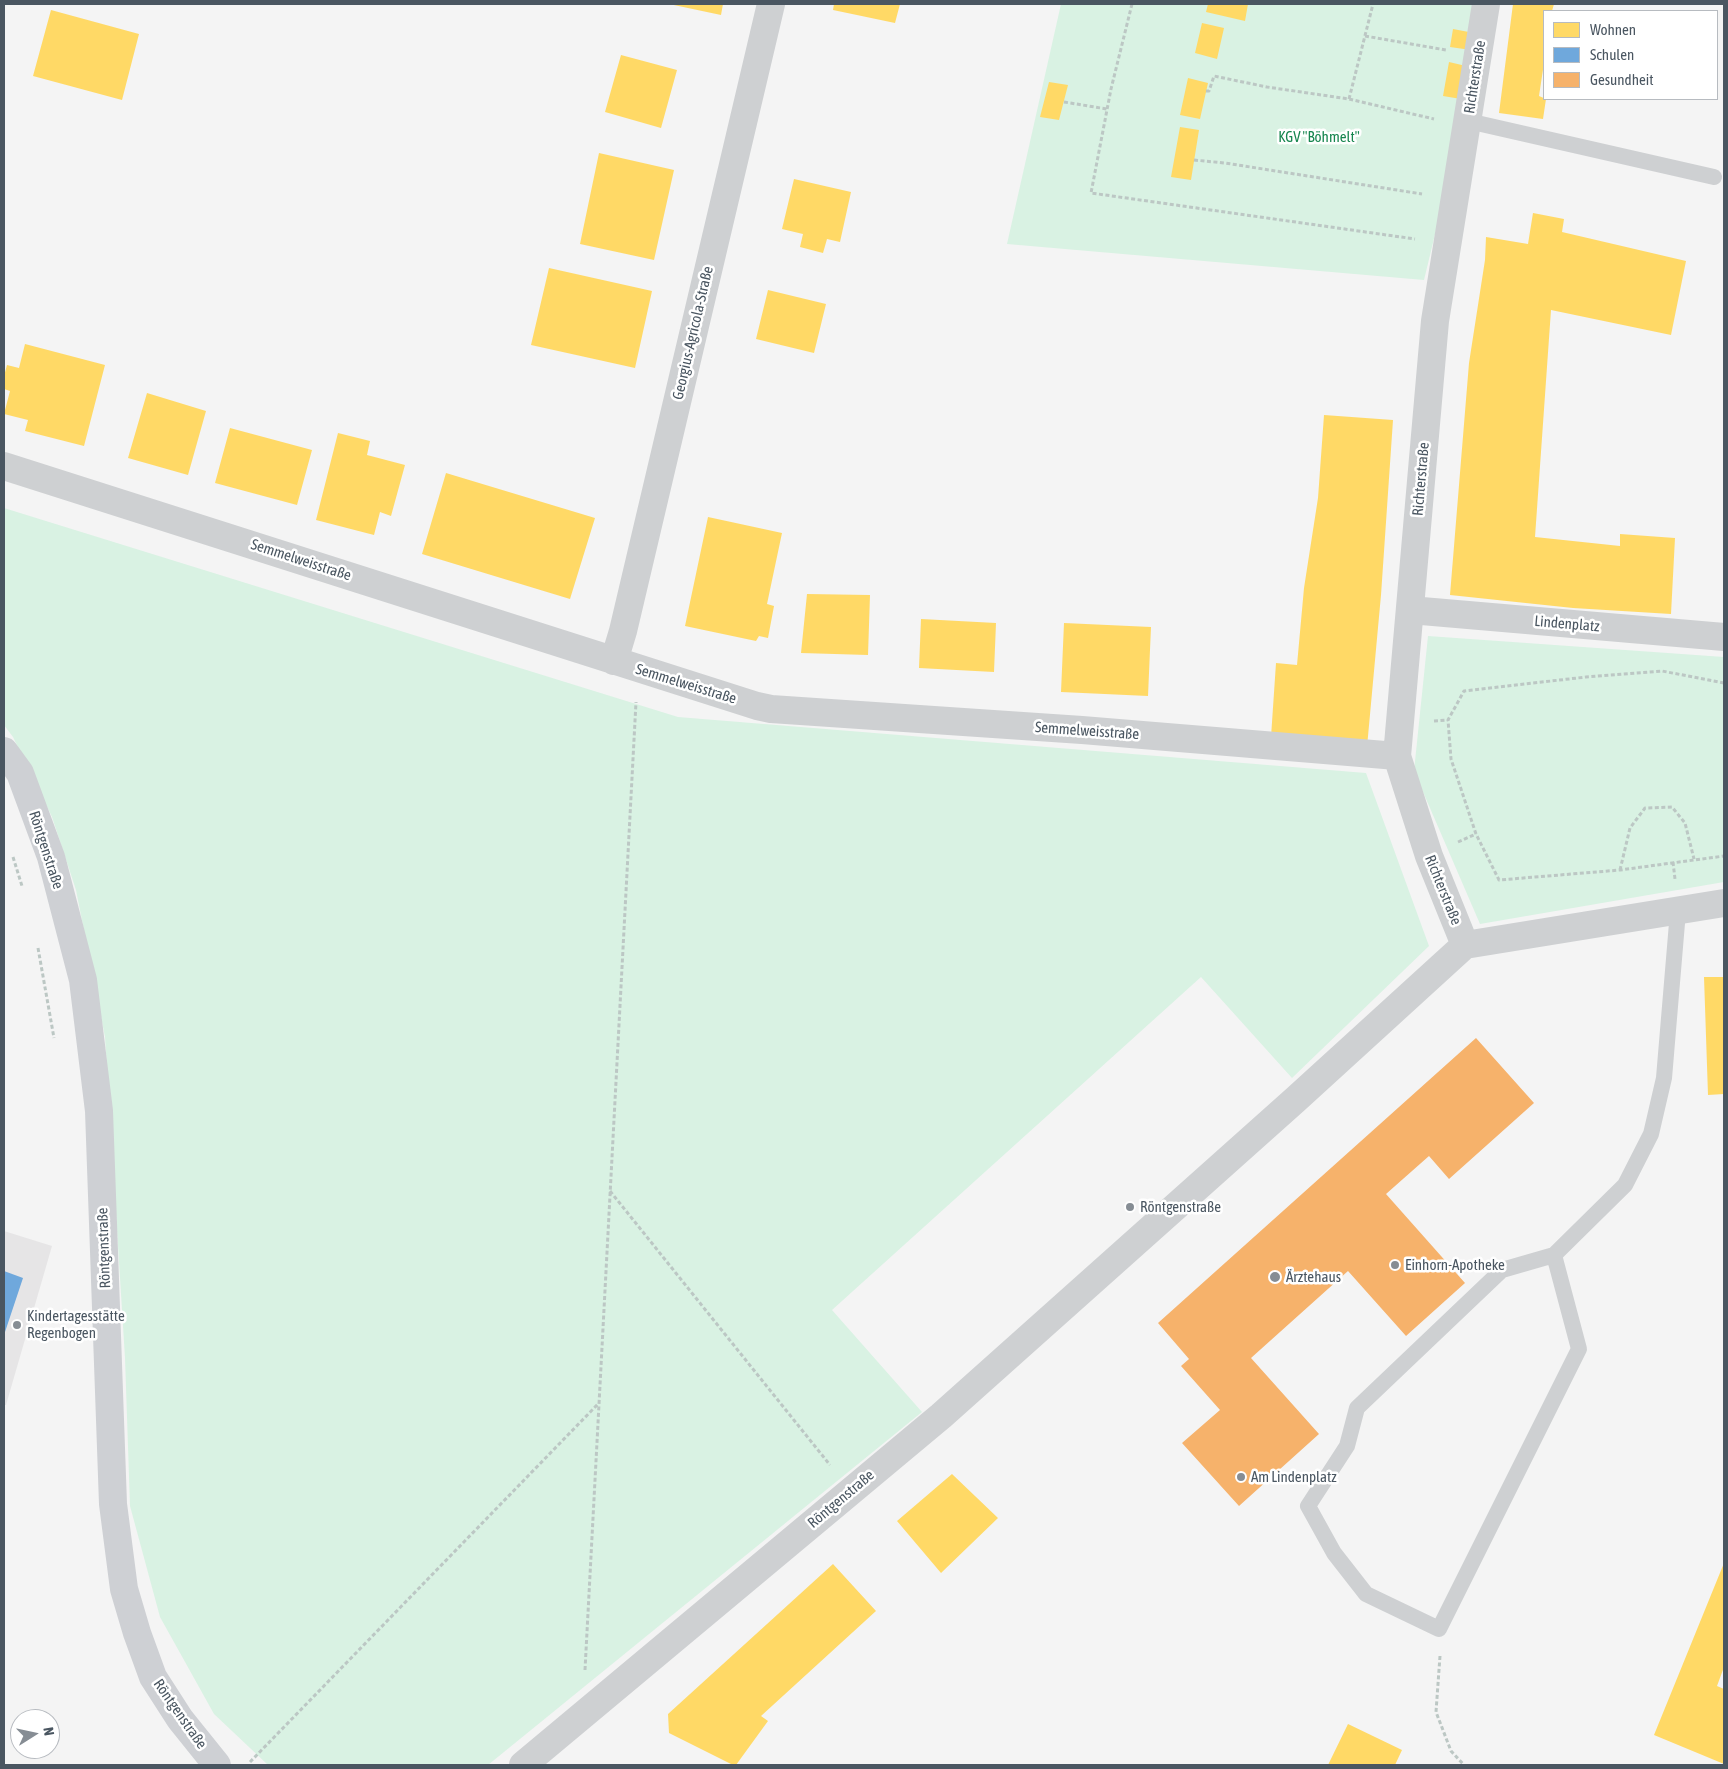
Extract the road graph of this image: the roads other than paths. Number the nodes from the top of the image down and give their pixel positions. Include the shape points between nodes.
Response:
1 (771, 4) edge
2 (1486, 4) edge
3 (1467, 124) junction
4 (1714, 177) dead end
5 (4, 466) edge
6 (1410, 610) junction
7 (1724, 637) edge
8 (626, 665) junction
9 (4, 751) edge
10 (1397, 756) junction
11 (1724, 903) edge
12 (1678, 911) junction
13 (1465, 945) junction
14 (1554, 1255) junction
15 (217, 1765) edge
16 (523, 1765) edge

1 - 8 street, Georgius-Agricola-Straße via 623,631
2 - 3 street, Richterstraße
3 - 4 lane
3 - 6 street, Richterstraße via 1435,321
5 - 8 street, Semmelweisstraße
6 - 7 street, Lindenplatz
6 - 10 street, Richterstraße
8 - 10 street, Semmelweisstraße via 771,709
9 - 15 street, Röntgenstraße via 20,774 51,857 83,980 99,1111 113,1504 124,1590 153,1676 180,1719
10 - 13 street, Richterstraße via 1428,856
11 - 12 street
12 - 13 street
12 - 14 lane via 1664,1078 1651,1134 1625,1185
13 - 16 street, Röntgenstraße via 941,1416
14 - 14 lane via 1579,1350 1439,1629 1366,1594 1334,1553 1308,1506 1347,1446 1357,1408 1502,1270

